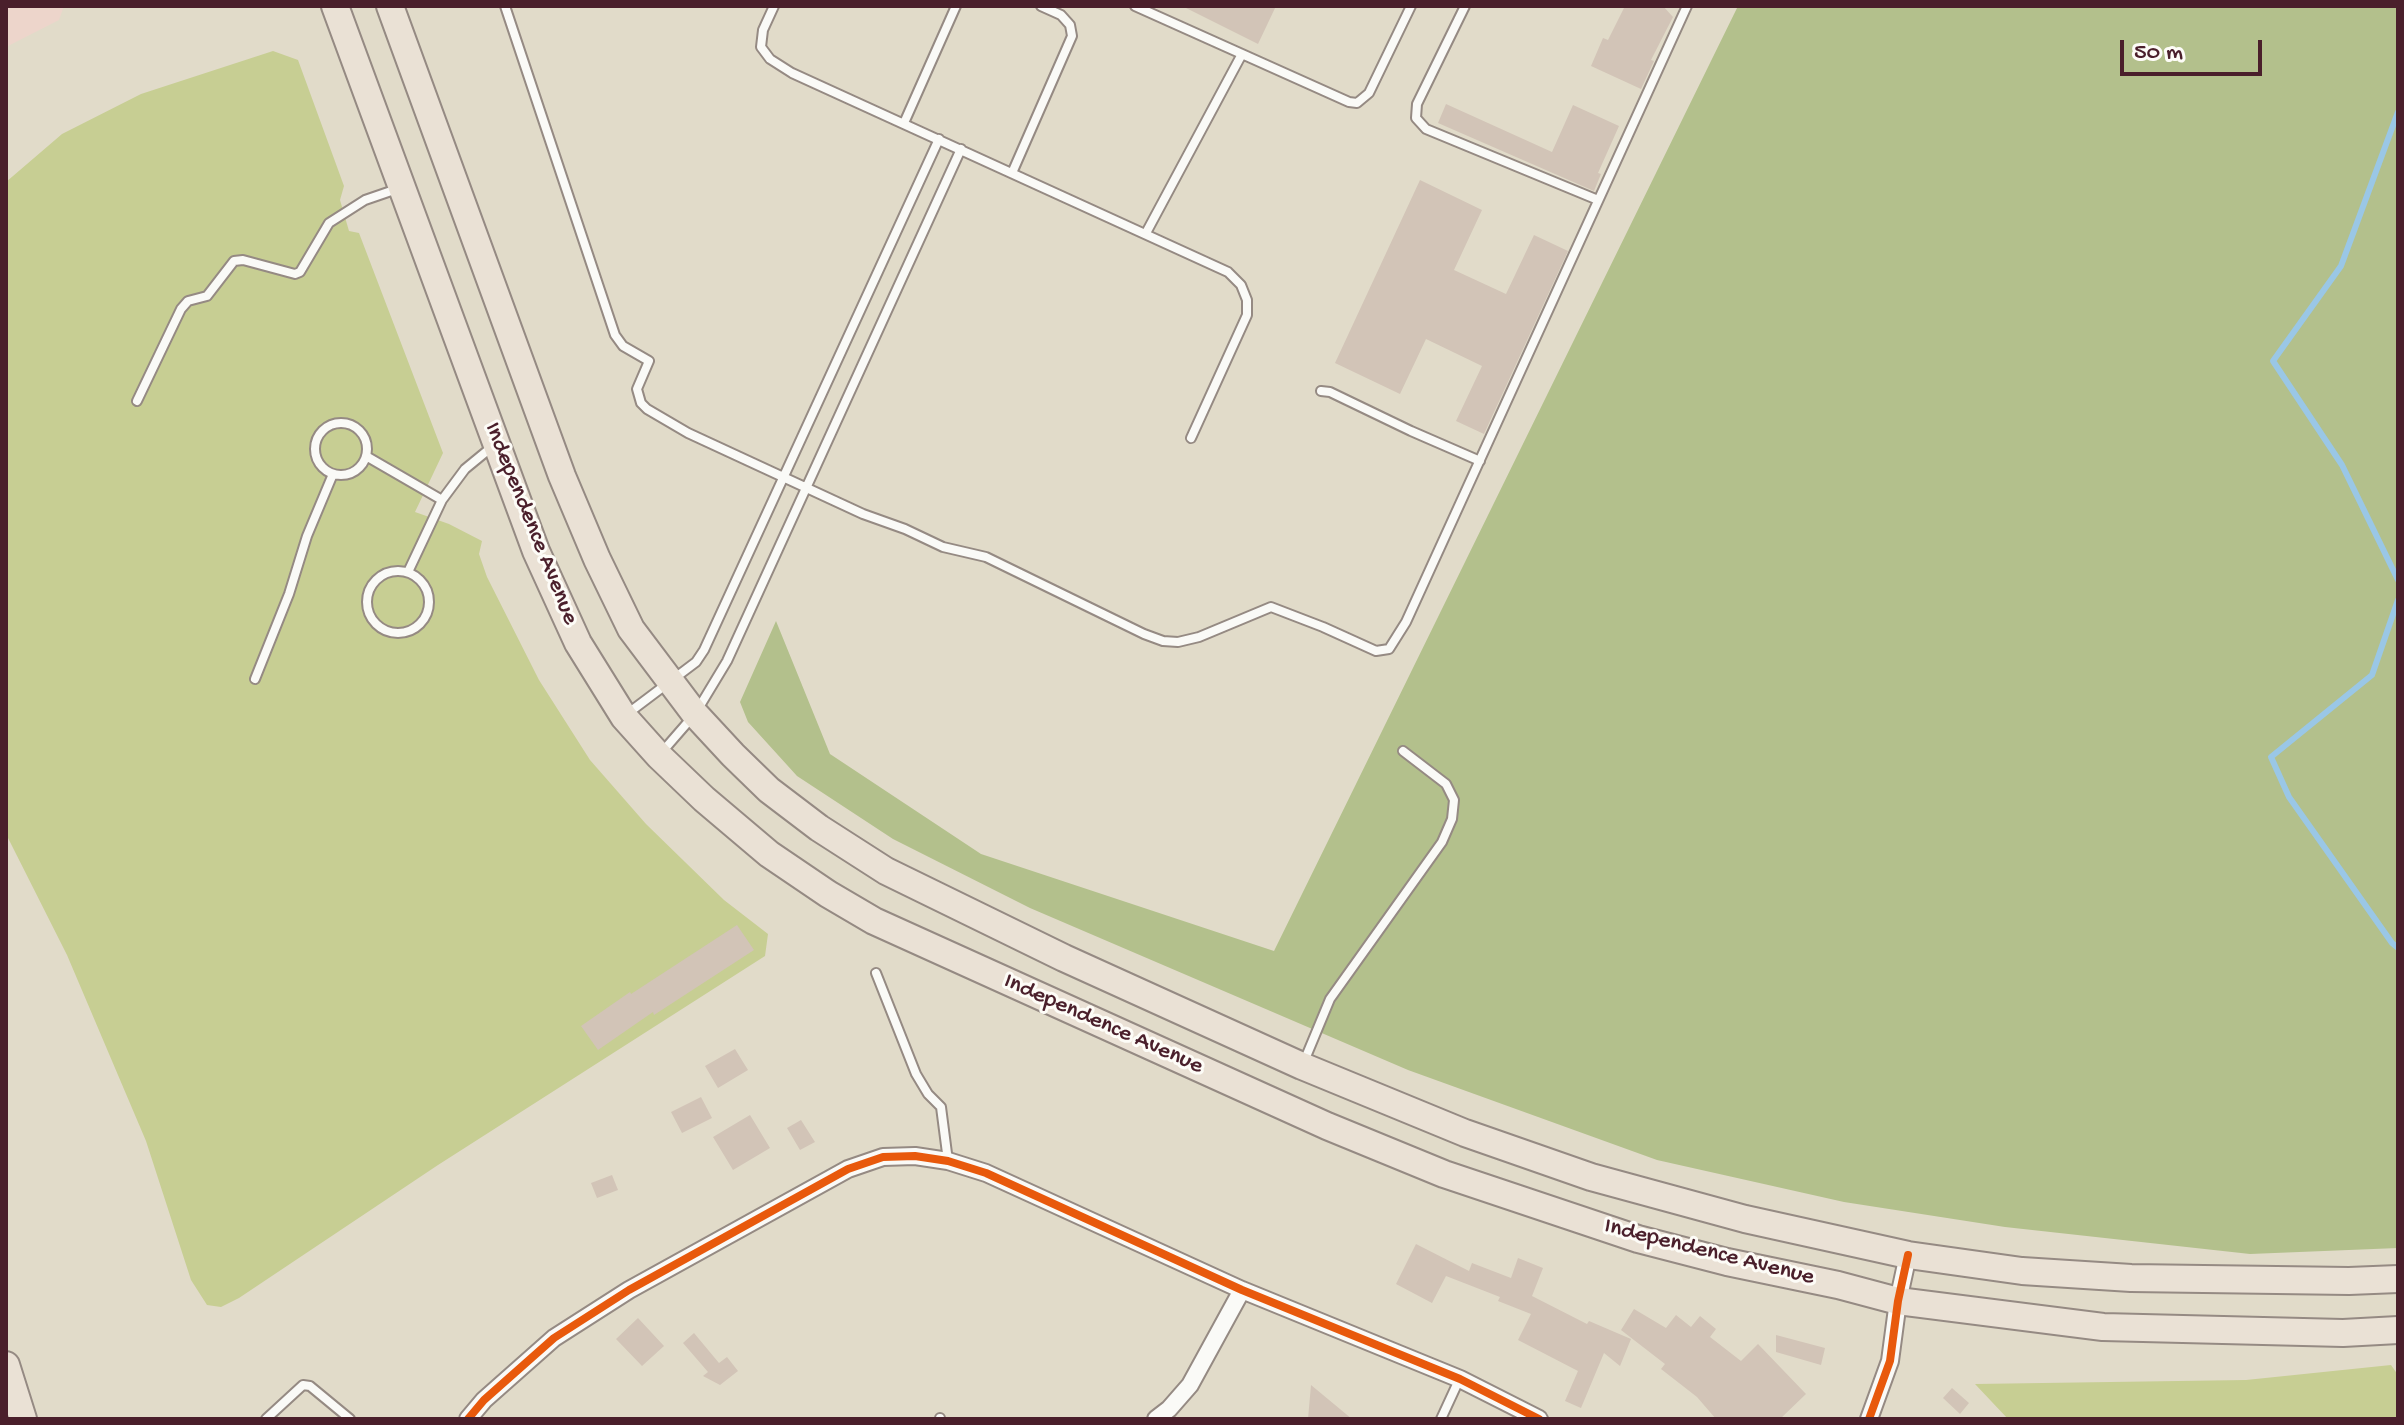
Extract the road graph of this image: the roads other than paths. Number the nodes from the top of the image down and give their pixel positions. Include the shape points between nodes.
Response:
1 (335, 6) edge
2 (390, 6) edge
3 (505, 6) edge
4 (774, 6) edge
5 (956, 6) edge
6 (1041, 6) edge
7 (1135, 6) edge
8 (1411, 6) edge
9 (1465, 6) edge
10 (1687, 6) edge
11 (1242, 54) junction
12 (904, 123) junction
13 (939, 139) junction
14 (961, 149) junction
15 (1012, 173) junction
16 (402, 187) junction
17 (1598, 200) junction
18 (1146, 233) junction
19 (1321, 391) dead end
20 (137, 401) dead end
21 (1191, 438) dead end
22 (497, 443) junction
23 (366, 456) junction
24 (1480, 461) junction
25 (333, 474) junction
26 (784, 478) junction
27 (807, 488) junction
28 (442, 500) junction
29 (408, 572) junction
30 (255, 679) dead end
31 (672, 681) junction
32 (695, 714) junction
33 (624, 717) junction
34 (1403, 751) dead end
35 (659, 756) junction
36 (876, 973) dead end
37 (1302, 1066) junction
38 (948, 1161) junction
39 (1908, 1255) junction
40 (2398, 1279) edge
41 (1242, 1290) junction
42 (1898, 1301) junction
43 (2398, 1330) edge
44 (6, 1365) edge
45 (1460, 1379) junction
46 (23, 1419) edge
47 (266, 1419) edge
48 (350, 1419) edge
49 (468, 1419) edge
50 (1157, 1419) edge
51 (1441, 1419) edge
52 (1539, 1419) edge
53 (1869, 1419) edge

1 - 16 main road, Independence Avenue
2 - 31 main road, Independence Avenue via 562,476 631,629
3 - 26 lane via 615,335 649,361 637,389 641,403 688,433
4 - 12 lane via 761,47 770,59
5 - 12 lane
6 - 15 lane via 1061,15 1072,36
7 - 11 lane
8 - 11 lane via 1369,93 1357,103
9 - 17 lane via 1417,104 1416,118 1426,129
10 - 17 lane
11 - 18 lane
12 - 13 lane
13 - 14 lane
13 - 26 lane
14 - 15 lane
14 - 27 lane
15 - 18 lane
16 - 20 lane via 365,200 329,223 300,272 234,261 207,296 188,301 181,309
16 - 22 main road, Independence Avenue
17 - 24 lane
18 - 21 lane via 1228,272 1247,300 1247,315
19 - 24 lane
22 - 28 lane via 465,469
22 - 33 main road, Independence Avenue via 536,551 572,630
23 - 25 lane via 350,473
23 - 25 lane via 358,430 342,423 326,428 315,452
23 - 28 lane
24 - 27 lane via 1406,622 1394,644 1383,651 1271,607 1199,637 1163,641 986,557 943,547
25 - 30 lane
26 - 27 lane
26 - 31 lane via 704,650
27 - 32 lane via 727,661
28 - 29 lane
29 - 29 lane via 386,572 368,589 368,614 393,634 410,632 428,613 426,589
31 - 32 main road, Independence Avenue
31 - 33 lane
32 - 35 lane
32 - 37 main road, Independence Avenue via 769,790 886,871
33 - 35 main road, Independence Avenue
34 - 37 lane via 1446,784 1454,800 1452,819 1442,842 1330,999
35 - 42 main road, Independence Avenue via 769,854 874,921 1327,1126 1444,1174 1638,1239
36 - 38 lane via 916,1074 941,1107
37 - 39 main road, Independence Avenue via 1465,1133 1591,1177
38 - 41 street via 986,1173
38 - 49 street via 883,1157 848,1169 629,1290 554,1338
39 - 40 main road, Independence Avenue via 2022,1271 2131,1278
39 - 42 street
41 - 45 street
41 - 50 street via 1190,1385
42 - 43 main road, Independence Avenue via 2103,1327
42 - 53 street via 1890,1361
44 - 46 main road
45 - 51 lane
45 - 52 street
47 - 48 lane via 303,1385

